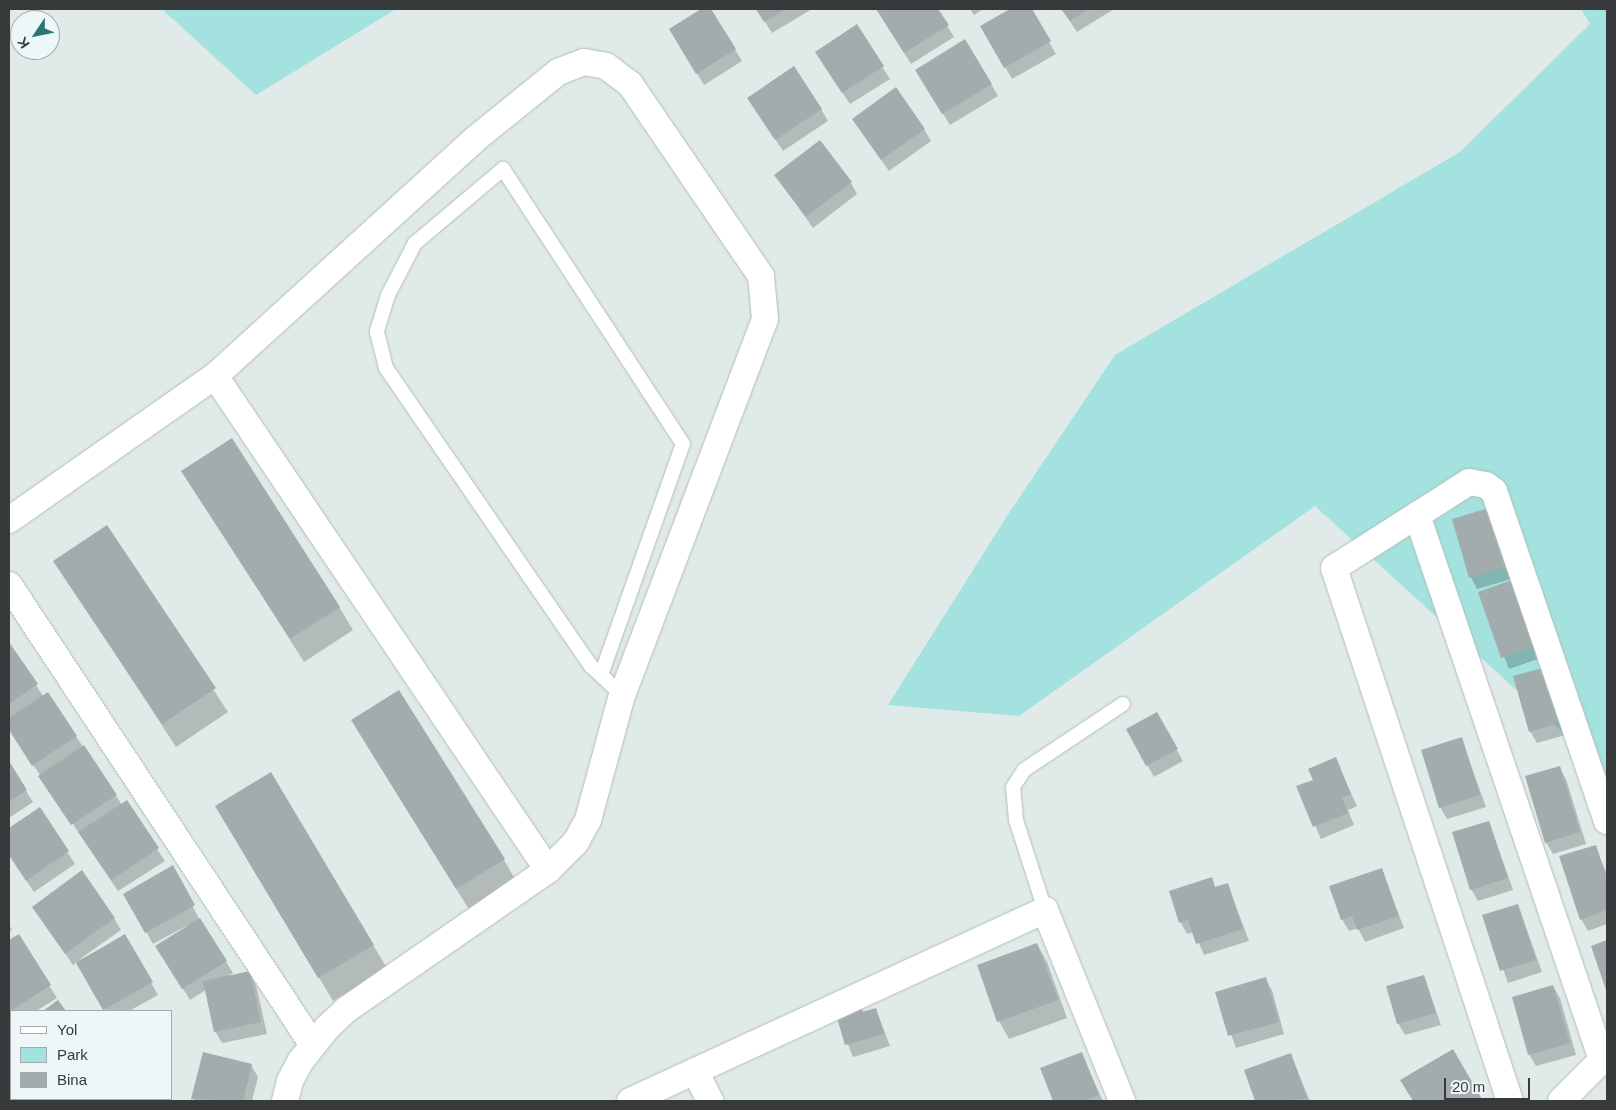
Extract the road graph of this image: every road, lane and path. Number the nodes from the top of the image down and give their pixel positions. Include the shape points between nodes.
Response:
1 (215, 376) junction
2 (1417, 515) junction
3 (9, 520) edge
4 (9, 585) edge
5 (601, 675) junction
6 (622, 695) junction
7 (1123, 704) dead end
8 (1607, 821) edge
9 (548, 870) junction
10 (1045, 910) junction
11 (313, 1045) junction
12 (1604, 1057) edge
13 (695, 1071) junction
14 (285, 1101) edge
15 (630, 1101) edge
16 (710, 1101) edge
17 (1122, 1101) edge
18 (1510, 1101) edge
19 (1561, 1101) edge

1 - 3 street
1 - 6 street via 474,140 558,72 584,62 606,66 630,84 761,276 765,319
1 - 9 street
2 - 8 street via 1469,482 1486,484 1494,491
2 - 12 street
2 - 18 street via 1334,568
4 - 11 street
5 - 5 lane via 586,658 386,368 377,332 388,295 415,243 503,169 684,444
5 - 6 lane
6 - 9 street via 588,820 576,842
7 - 10 lane via 1024,770 1013,787 1016,820
9 - 11 street via 353,1005
10 - 13 street
10 - 17 street
11 - 14 street via 290,1081
12 - 19 street
13 - 15 street
13 - 16 street

